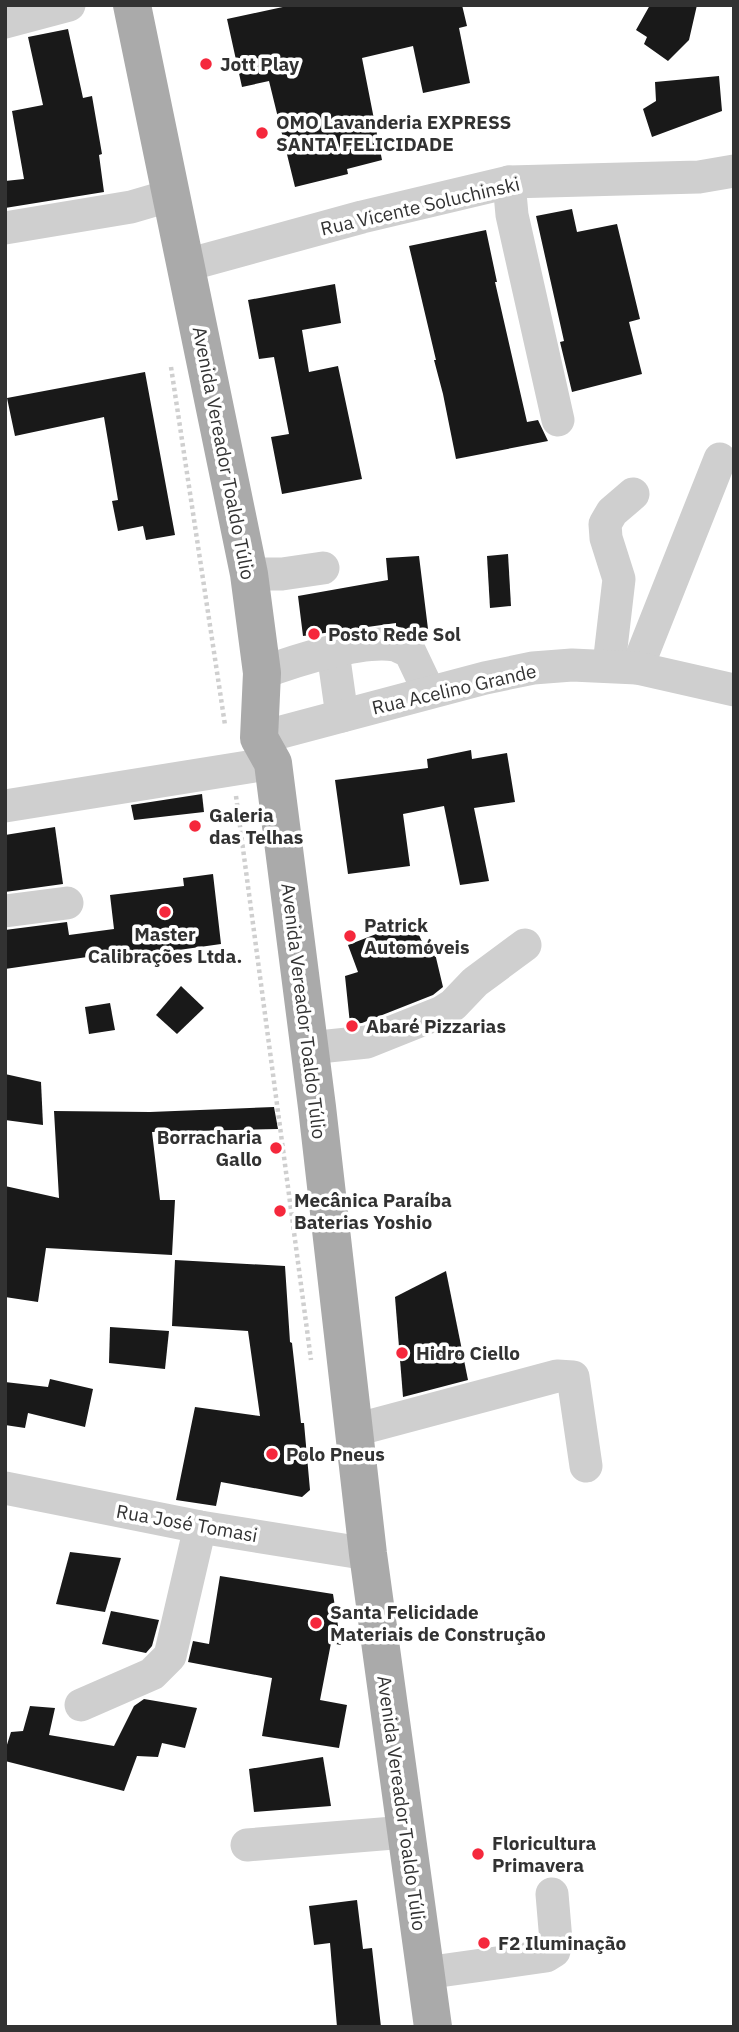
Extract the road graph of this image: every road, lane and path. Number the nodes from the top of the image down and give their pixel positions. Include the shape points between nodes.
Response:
1 (69, 5) edge
2 (132, 5) edge
3 (5, 22) edge
4 (734, 171) edge
5 (509, 182) junction
6 (172, 195) junction
7 (5, 228) edge
8 (187, 265) junction
9 (558, 420) dead end
10 (720, 459) dead end
11 (633, 494) dead end
12 (323, 568) dead end
13 (249, 574) junction
14 (333, 652) junction
15 (623, 666) junction
16 (262, 673) junction
17 (734, 690) edge
18 (429, 692) junction
19 (342, 716) junction
20 (266, 750) junction
21 (5, 806) edge
22 (67, 903) dead end
23 (5, 911) edge
24 (525, 945) dead end
25 (309, 1048) junction
26 (355, 1430) junction
27 (586, 1466) dead end
28 (5, 1488) edge
29 (200, 1527) junction
30 (369, 1554) junction
31 (81, 1705) dead end
32 (406, 1832) junction
33 (247, 1845) dead end
34 (552, 1894) dead end
35 (425, 1973) junction
36 (433, 2027) edge

1 - 3 street
2 - 6 main road, Avenida Vereador Toaldo Túlio
4 - 5 street, Rua Vicente Soluchinski via 699,177
5 - 8 street, Rua Vicente Soluchinski
5 - 9 street via 512,215
6 - 7 street via 131,207
6 - 8 main road, Avenida Vereador Toaldo Túlio
8 - 13 main road, Avenida Vereador Toaldo Túlio
10 - 15 street
11 - 15 street via 612,512 606,524 619,579
12 - 13 street
13 - 16 main road, Avenida Vereador Toaldo Túlio
14 - 16 street
14 - 18 street via 395,645 410,652
14 - 19 street
15 - 17 street, Rua Acelino Grande
15 - 18 street, Rua Acelino Grande via 533,668
16 - 20 main road, Avenida Vereador Toaldo Túlio
18 - 19 street, Rua Acelino Grande
19 - 20 street, Rua Acelino Grande
20 - 21 street, Rua Acelino Grande
20 - 25 main road, Avenida Vereador Toaldo Túlio
22 - 23 street
24 - 25 street via 474,982 448,1010 367,1042
25 - 26 main road, Avenida Vereador Toaldo Túlio
26 - 27 street via 572,1377
26 - 30 main road, Avenida Vereador Toaldo Túlio
28 - 29 street, Rua José Tomasi
29 - 30 street, Rua José Tomasi
29 - 31 street via 170,1656 152,1674
30 - 32 main road, Avenida Vereador Toaldo Túlio
32 - 33 street
32 - 35 main road, Avenida Vereador Toaldo Túlio
34 - 35 street via 556,1941 554,1951 546,1956
35 - 36 main road, Avenida Vereador Toaldo Túlio

